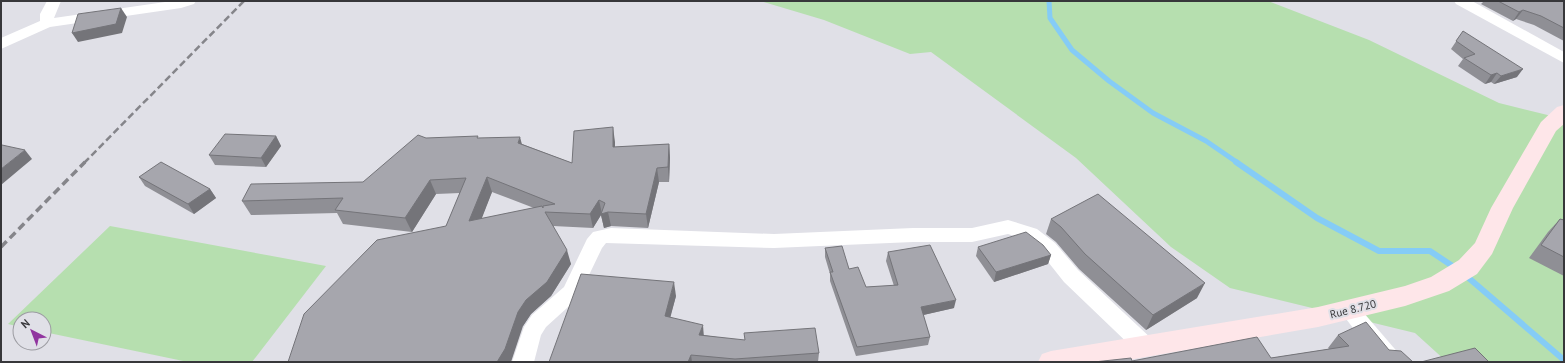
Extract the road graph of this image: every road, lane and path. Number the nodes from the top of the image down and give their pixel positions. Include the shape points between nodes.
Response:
1 (54, 1) edge
2 (189, 1) edge
3 (1461, 1) edge
4 (47, 23) junction
5 (1, 44) edge
6 (1564, 58) edge
7 (1564, 112) edge
8 (1350, 311) junction
9 (1145, 346) junction
10 (523, 362) edge
11 (1051, 362) edge
12 (1392, 362) edge

1 - 4 street via 47,14
2 - 4 street
3 - 6 street
4 - 5 street
7 - 8 main road, Rue 8.720 via 1548,127 1502,208 1484,248 1460,271 1440,284
8 - 9 main road, Rue 8.720
8 - 12 street
9 - 10 street via 1071,276 1048,248 1030,234 1008,227 972,235 774,241 611,235 600,237 594,244 571,292 539,321 530,333
9 - 11 main road, Rue 8.720

